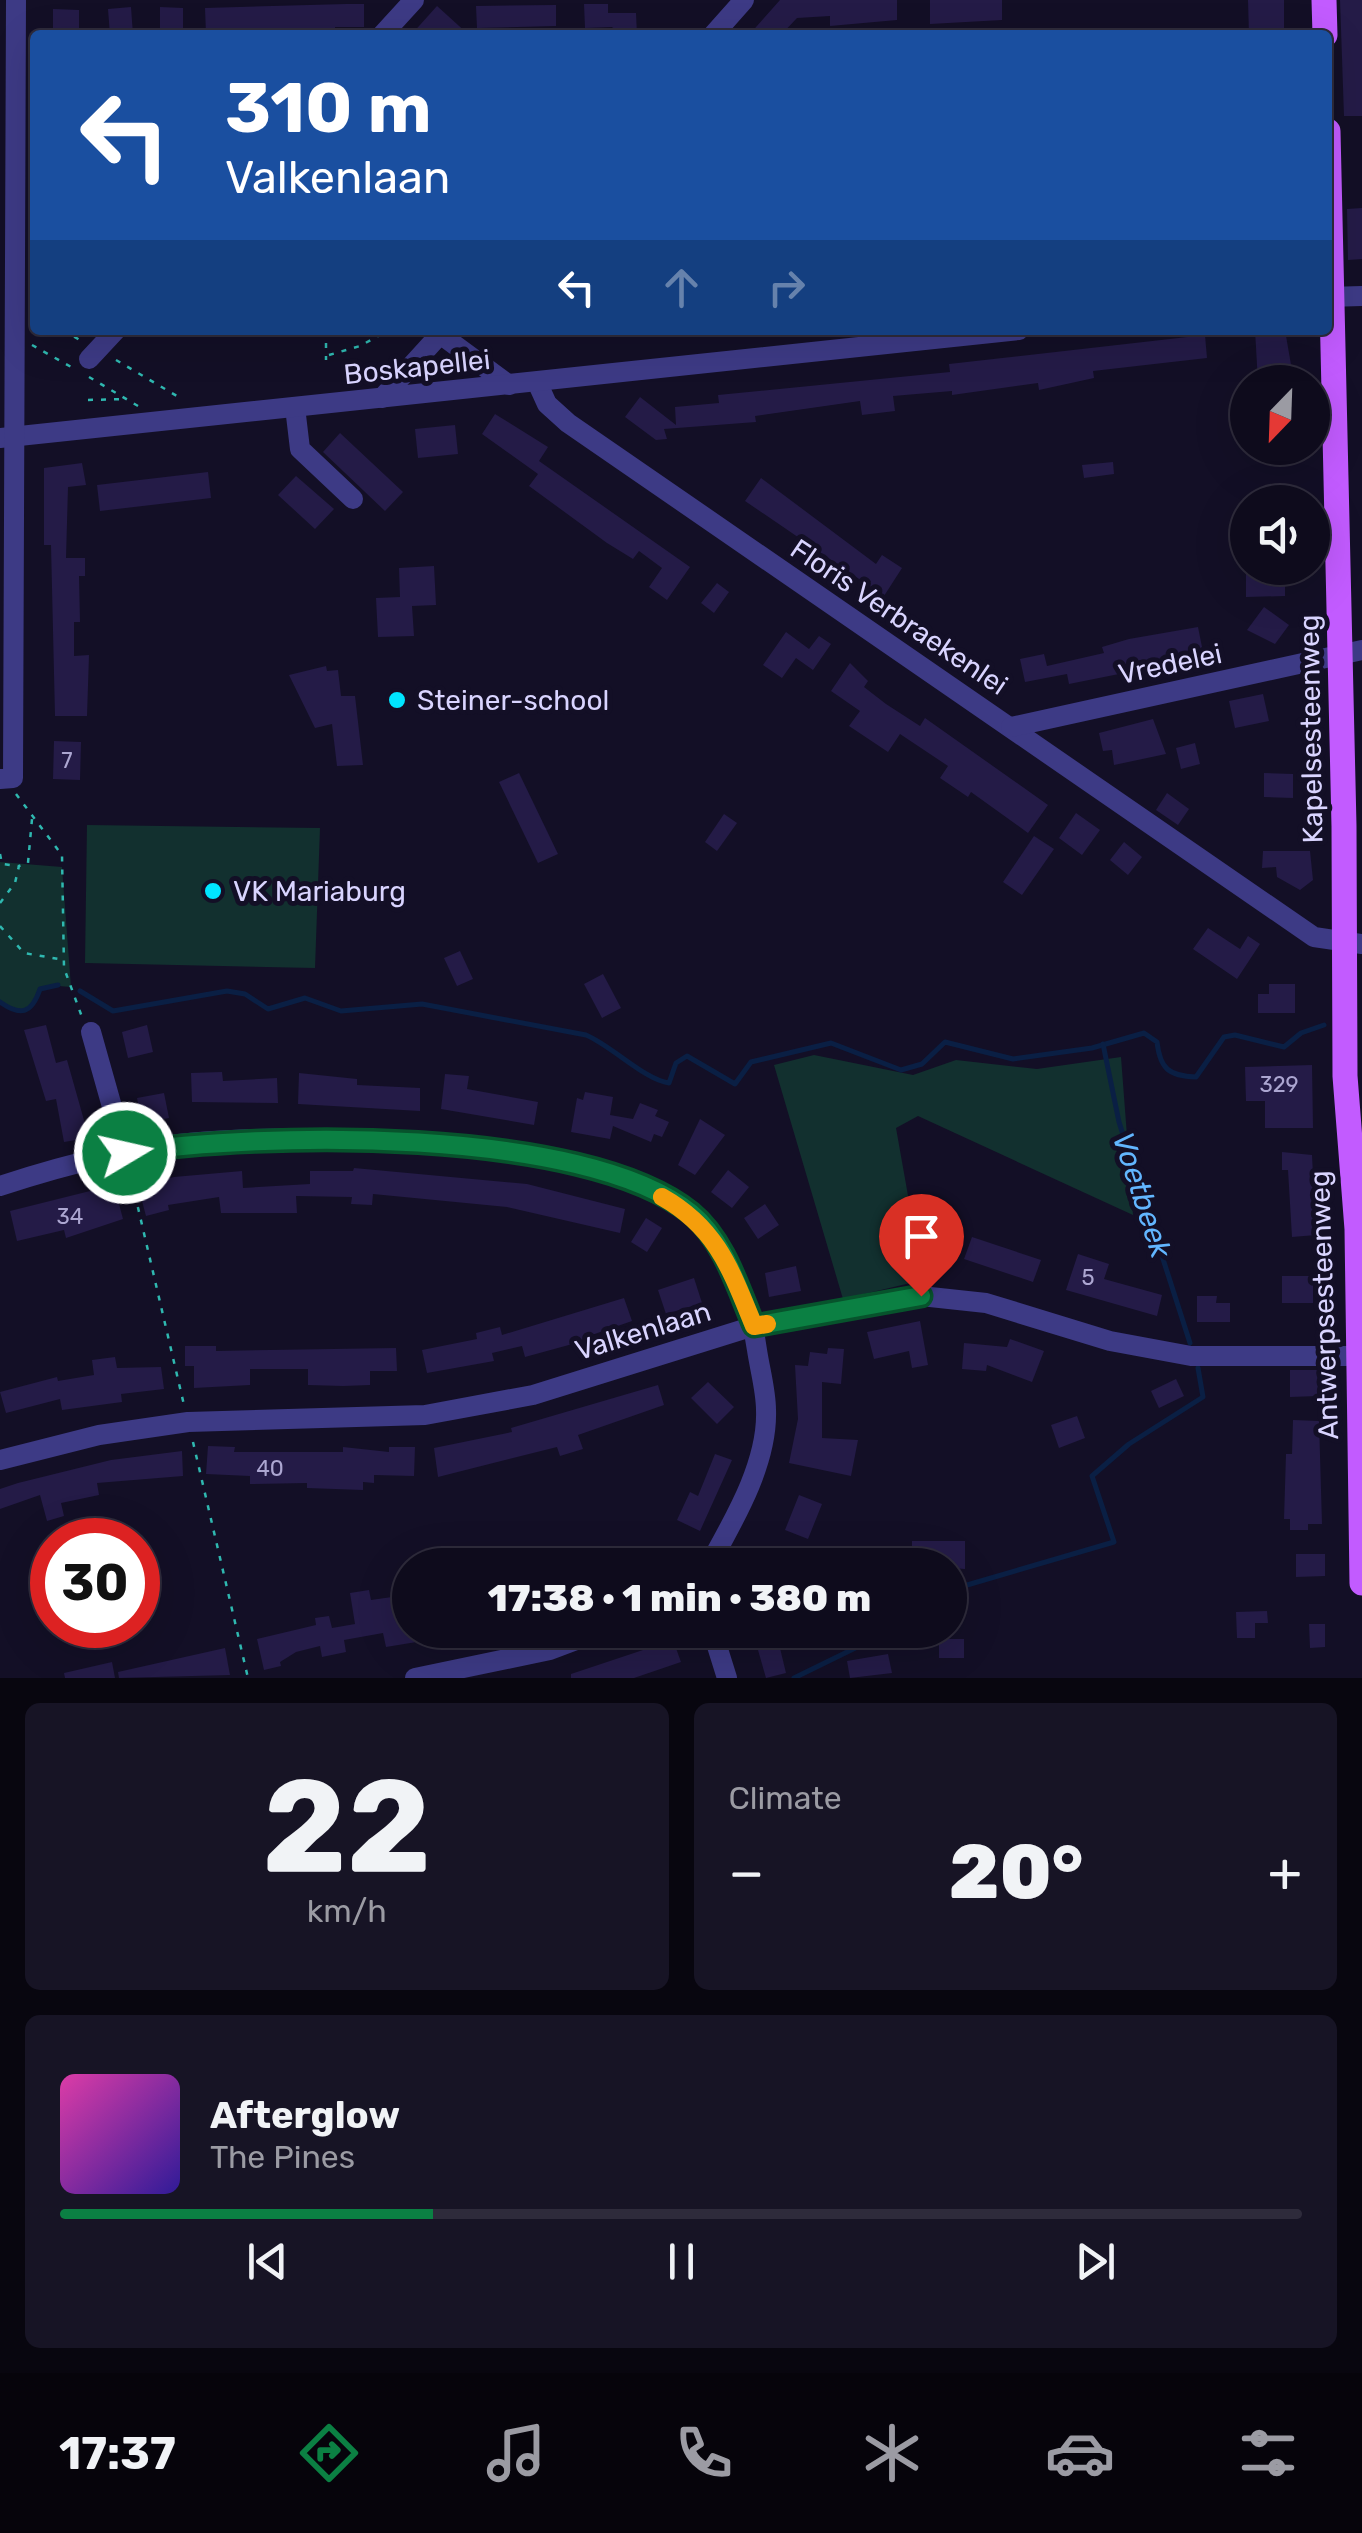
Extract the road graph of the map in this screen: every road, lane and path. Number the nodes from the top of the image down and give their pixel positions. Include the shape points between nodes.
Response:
1 (16, 0) edge
2 (414, 0) edge
3 (744, 0) edge
4 (1324, 0) edge
5 (387, 30) edge
6 (717, 30) edge
7 (1325, 30) edge
8 (1332, 296) edge
9 (1362, 296) edge
10 (8, 313) edge
11 (68, 335) edge
12 (111, 335) edge
13 (326, 335) edge
14 (380, 335) edge
15 (439, 335) edge
16 (446, 335) edge
17 (972, 335) edge
18 (1331, 335) edge
19 (93, 355) junction
20 (536, 382) junction
21 (510, 384) junction
22 (126, 398) dead end
23 (382, 398) junction
24 (88, 400) dead end
25 (192, 404) dead end
26 (295, 407) junction
27 (8, 437) edge
28 (353, 499) dead end
29 (1351, 652) edge
30 (1011, 727) junction
31 (13, 739) junction
32 (0, 760) edge
33 (6, 779) edge
34 (32, 817) junction
35 (0, 854) edge
36 (19, 866) junction
37 (0, 903) edge
38 (0, 926) edge
39 (1353, 944) edge
40 (64, 960) junction
41 (1345, 1026) joint
42 (91, 1032) joint
43 (125, 1153) junction
44 (0, 1186) edge
45 (1360, 1229) edge
46 (754, 1326) junction
47 (1360, 1356) edge
48 (188, 1422) junction
49 (0, 1460) edge
50 (719, 1548) edge
51 (1362, 1583) edge
52 (555, 1648) edge
53 (718, 1648) edge
54 (248, 1678) edge
55 (415, 1678) edge
56 (727, 1678) edge

1 - 10 street
2 - 5 street
3 - 6 street
4 - 7 main road
8 - 9 street
10 - 27 street
11 - 19 path
12 - 19 street
13 - 14 path via 327,357
15 - 23 street
16 - 21 street
17 - 20 street, Boskapellei
18 - 29 main road, Kapelsesteenweg
19 - 25 path
20 - 21 street, Boskapellei
20 - 30 street, Floris Verbraekenlei via 568,423
21 - 23 street, Boskapellei
22 - 24 path
23 - 26 street, Boskapellei
26 - 27 street, Boskapellei
26 - 28 street via 300,449
27 - 31 street
29 - 30 street, Vredelei
29 - 39 main road, Kapelsesteenweg
30 - 39 street, Floris Verbraekenlei via 1314,937
31 - 32 street
31 - 33 street
33 - 34 path
34 - 36 path via 28,863
34 - 40 path via 62,855
35 - 36 path via 2,864
36 - 37 path
38 - 40 path via 24,953
39 - 41 main road, Kapelsesteenweg
40 - 42 path via 73,999
41 - 45 main road, Antwerpsesteenweg via 1347,1124
42 - 43 street
43 - 44 street
43 - 46 street via 199,1142 375,1141 526,1154 624,1175 693,1214 726,1259
43 - 48 path
45 - 47 main road, Antwerpsesteenweg
46 - 47 street, Valkenlaan via 921,1296 986,1303 1191,1356
46 - 48 street, Valkenlaan via 533,1394 425,1415
46 - 50 street via 766,1413 748,1496
47 - 51 main road, Antwerpsesteenweg
48 - 49 street, Valkenlaan
48 - 54 path
52 - 55 street
53 - 56 street

